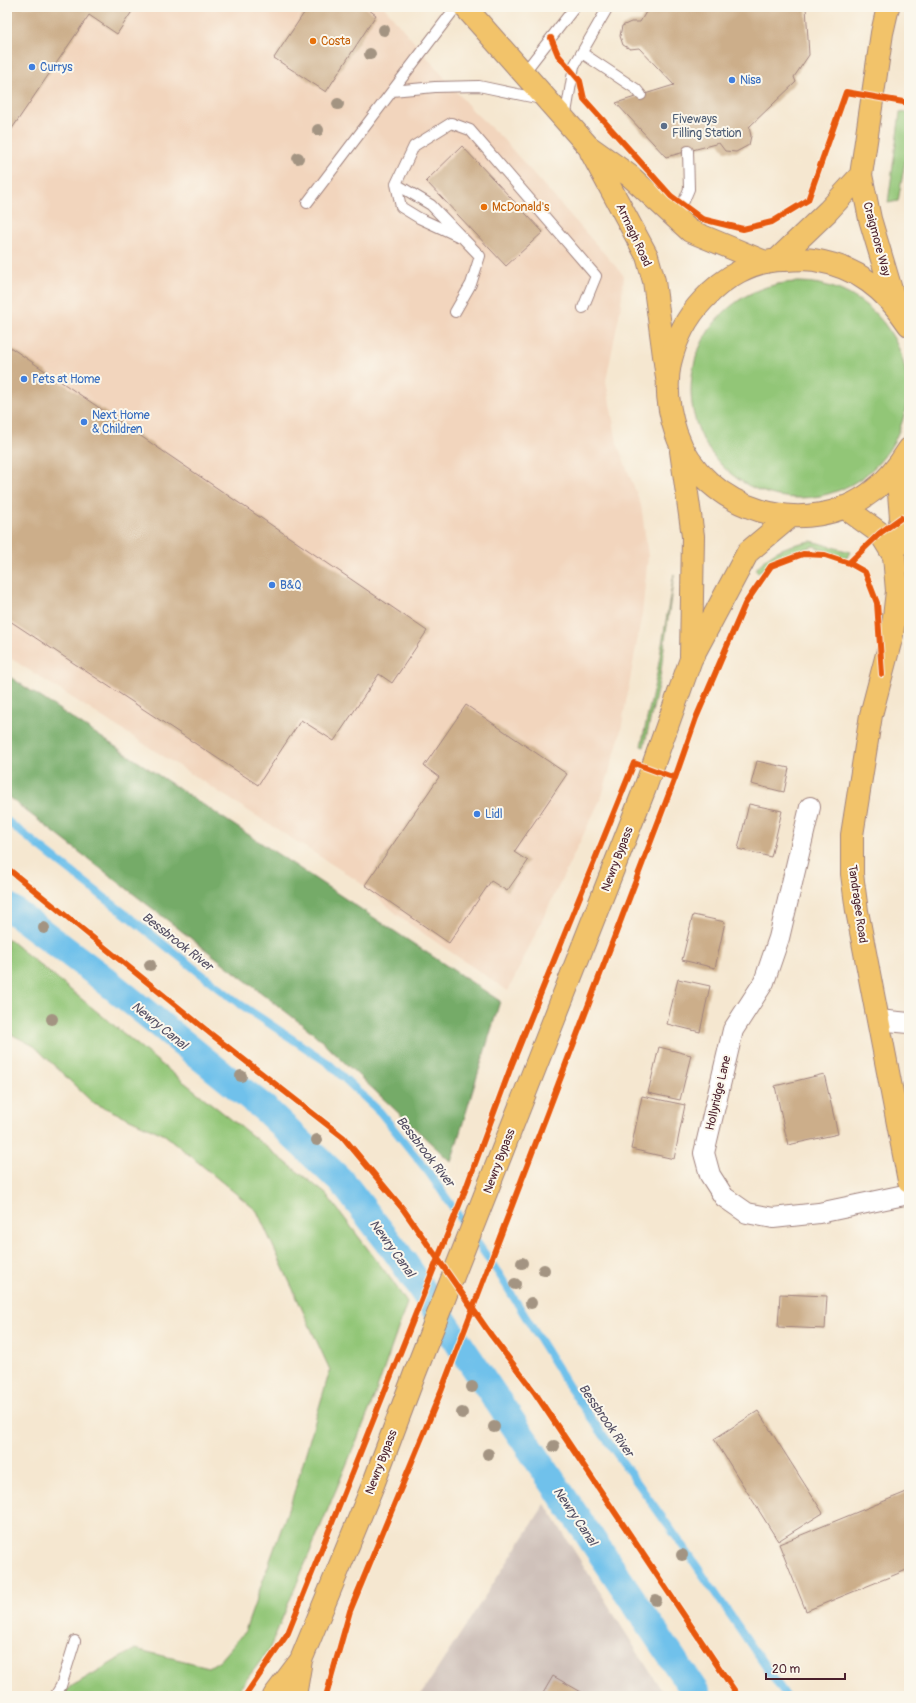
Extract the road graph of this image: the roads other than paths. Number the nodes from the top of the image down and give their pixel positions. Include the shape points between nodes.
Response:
1 (456, 7) edge
2 (465, 7) edge
3 (575, 7) edge
4 (608, 7) edge
5 (888, 7) edge
6 (582, 53) junction
7 (523, 74) junction
8 (392, 91) junction
9 (641, 95) dead end
10 (545, 99) junction
11 (564, 121) junction
12 (588, 146) junction
13 (688, 151) dead end
14 (861, 175) junction
15 (396, 184) junction
16 (306, 203) dead end
17 (676, 220) junction
18 (463, 238) junction
19 (771, 261) junction
20 (895, 304) junction
21 (583, 308) dead end
22 (455, 312) dead end
23 (909, 325) edge
24 (667, 378) junction
25 (680, 445) junction
26 (909, 449) edge
27 (897, 468) junction
28 (844, 507) junction
29 (791, 516) junction
30 (894, 556) junction
31 (691, 659) junction
32 (810, 807) dead end
33 (878, 1020) junction
34 (909, 1023) edge
35 (909, 1181) edge
36 (909, 1194) edge
37 (75, 1642) dead end
38 (301, 1660) junction
39 (55, 1696) edge
40 (274, 1696) edge
41 (295, 1696) edge

1 - 8 lane
2 - 7 main road, Armagh Road
3 - 7 lane
4 - 6 lane
5 - 14 main road, Craigmore Way
6 - 9 lane
6 - 11 lane via 572,72
7 - 10 main road, Armagh Road
8 - 10 lane via 479,86
8 - 16 lane
10 - 11 main road, Armagh Road
11 - 12 main road, Armagh Road
12 - 17 main road, Armagh Road via 630,176
12 - 24 main road, Armagh Road via 647,256 654,281
13 - 17 lane via 689,188
14 - 19 main road via 828,211
14 - 20 main road, Craigmore Way via 870,219
15 - 18 lane via 431,205
15 - 18 lane via 401,207
15 - 21 lane via 414,146 451,123 470,130 596,276
17 - 19 main road, Armagh Road via 690,232
18 - 22 lane via 480,256 471,284
19 - 20 main road via 813,260 848,269 874,284
19 - 24 main road via 743,269 714,288 690,313 674,344
20 - 23 main road
24 - 25 main road via 669,412
25 - 29 main road via 695,469 715,488 739,504 765,513
25 - 31 main road via 693,536
26 - 27 main road
27 - 28 main road via 873,491
27 - 30 main road, Tandragee Road via 901,518
28 - 29 main road via 818,515
28 - 30 main road, Tandragee Road via 880,533
29 - 31 main road via 748,552
30 - 33 main road, Tandragee Road via 897,591 892,635 871,714 852,835 852,874 856,911
31 - 38 main road, Newry Bypass via 660,751 373,1485
32 - 36 street, Hollyridge Lane via 779,938 764,982 733,1030 704,1153 710,1175 724,1197 747,1213 773,1218 819,1213
33 - 34 street
33 - 35 main road, Tandragee Road
37 - 39 lane via 61,1686
38 - 40 main road
38 - 41 main road

